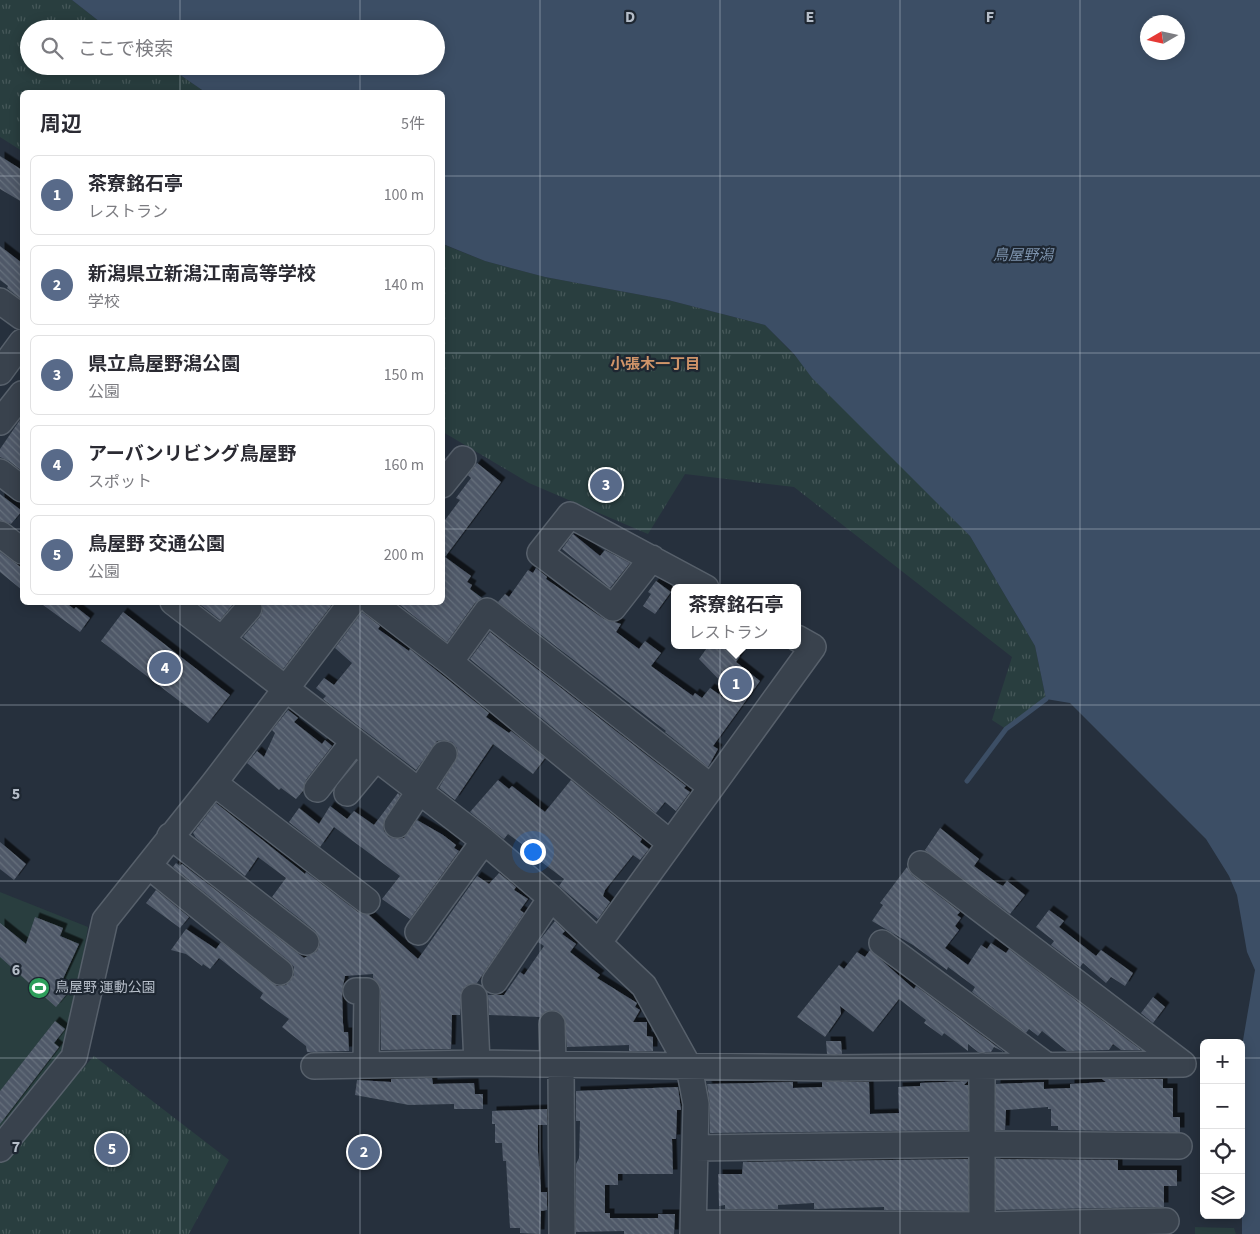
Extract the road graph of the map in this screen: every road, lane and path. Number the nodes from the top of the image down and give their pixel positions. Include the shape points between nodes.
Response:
1 (0, 301) edge
2 (20, 316) edge
3 (20, 345) edge
4 (0, 372) edge
5 (20, 397) edge
6 (0, 422) edge
7 (463, 459) dead end
8 (0, 472) edge
9 (445, 482) edge
10 (20, 487) edge
11 (0, 534) edge
12 (20, 548) edge
13 (652, 558) dead end
14 (699, 584) edge
15 (177, 605) edge
16 (350, 605) edge
17 (376, 605) edge
18 (249, 608) dead end
19 (222, 639) junction
20 (801, 640) edge
21 (450, 662) junction
22 (286, 688) junction
23 (354, 741) junction
24 (444, 754) dead end
25 (376, 758) junction
26 (214, 783) junction
27 (711, 787) junction
28 (317, 789) dead end
29 (420, 792) junction
30 (347, 793) dead end
31 (397, 825) dead end
32 (170, 836) junction
33 (484, 841) junction
34 (670, 843) junction
35 (921, 864) dead end
36 (149, 866) junction
37 (552, 898) junction
38 (367, 901) dead end
39 (418, 932) dead end
40 (306, 942) dead end
41 (598, 942) junction
42 (882, 942) dead end
43 (280, 972) dead end
44 (495, 981) dead end
45 (356, 991) dead end
46 (474, 997) dead end
47 (552, 1024) dead end
48 (477, 1063) junction
49 (557, 1064) junction
50 (366, 1065) junction
51 (1046, 1065) junction
52 (314, 1066) dead end
53 (982, 1066) junction
54 (689, 1067) junction
55 (982, 1144) junction
56 (1179, 1146) dead end
57 (695, 1148) junction
58 (0, 1149) edge
59 (1166, 1221) dead end
60 (693, 1228) edge
61 (982, 1230) edge
62 (562, 1234) edge

1 - 2 street
3 - 4 street
5 - 6 street
7 - 9 street
8 - 10 street
11 - 12 street
13 - 14 street
15 - 19 street
16 - 22 street
17 - 21 street
18 - 19 street
19 - 22 street
20 - 27 street via 813,647
21 - 27 street via 487,611
21 - 34 street
22 - 23 street
22 - 26 street
23 - 25 street
23 - 28 street
24 - 29 street
25 - 29 street
25 - 30 street
26 - 32 street
26 - 38 street
27 - 34 street
29 - 31 street
29 - 33 street
32 - 36 street
32 - 40 street
33 - 37 street
33 - 39 street
34 - 41 street
35 - 51 street via 1183,1064
36 - 43 street
36 - 58 street via 105,920 74,1057
37 - 41 street
37 - 44 street
41 - 54 street via 644,986
42 - 51 street
45 - 50 street via 367,991
46 - 48 street
47 - 49 street
48 - 49 street
48 - 50 street
49 - 54 street
49 - 62 street
50 - 52 street
51 - 53 street
53 - 54 street
53 - 55 street
54 - 57 street via 696,1104
55 - 56 street
55 - 57 street
55 - 61 street
57 - 60 street
59 - 61 street
60 - 61 street

